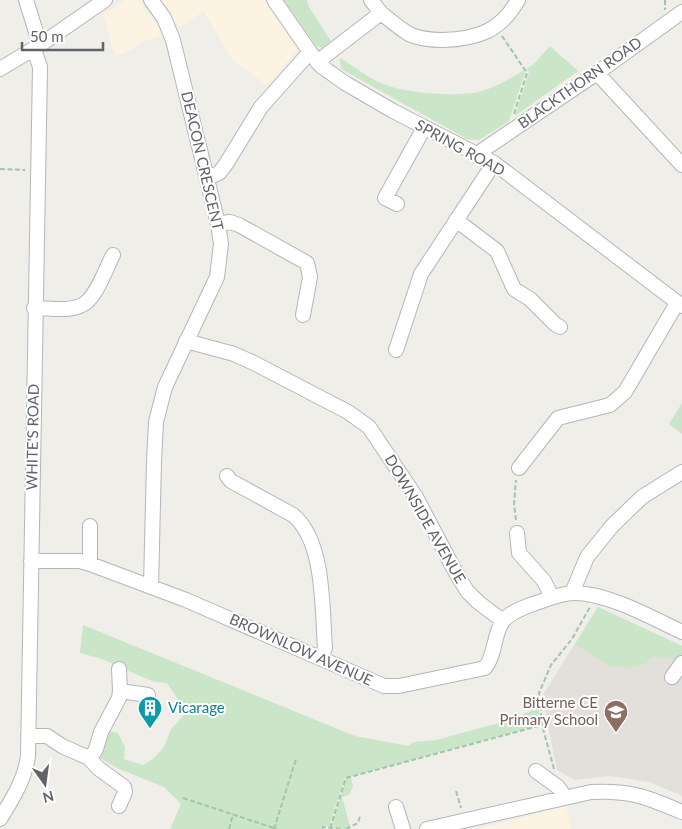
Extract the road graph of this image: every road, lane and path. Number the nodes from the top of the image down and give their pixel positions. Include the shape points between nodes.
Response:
1 (26, 0) edge
2 (105, 0) edge
3 (150, 0) edge
4 (274, 0) edge
5 (371, 0) edge
6 (518, 0) edge
7 (682, 12) edge
8 (380, 13) junction
9 (495, 26) junction
10 (37, 47) junction
11 (314, 57) junction
12 (0, 69) edge
13 (597, 73) junction
14 (424, 128) junction
15 (508, 133) junction
16 (477, 154) junction
17 (494, 163) junction
18 (682, 166) edge
19 (0, 169) edge
20 (38, 170) junction
21 (207, 178) junction
22 (397, 204) dead end
23 (456, 220) junction
24 (218, 224) junction
25 (113, 255) dead end
26 (680, 305) edge
27 (34, 308) junction
28 (303, 315) dead end
29 (560, 327) dead end
30 (186, 341) junction
31 (396, 350) dead end
32 (519, 468) joint
33 (682, 472) edge
34 (227, 476) dead end
35 (90, 526) dead end
36 (517, 533) joint
37 (31, 560) junction
38 (90, 564) junction
39 (151, 586) junction
40 (572, 593) junction
41 (596, 596) junction
42 (552, 597) junction
43 (503, 621) junction
44 (682, 632) edge
45 (321, 658) junction
46 (682, 663) edge
47 (119, 669) dead end
48 (672, 678) dead end
49 (120, 691) junction
50 (148, 695) dead end
51 (542, 725) junction
52 (28, 736) junction
53 (90, 759) junction
54 (296, 760) dead end
55 (536, 771) dead end
56 (554, 771) dead end
57 (456, 791) dead end
58 (565, 797) junction
59 (183, 798) dead end
60 (119, 806) dead end
61 (396, 807) dead end
62 (682, 812) edge
63 (233, 814) junction
64 (360, 816) dead end
65 (0, 820) edge
66 (464, 820) junction
67 (330, 828) junction
68 (229, 829) edge
69 (275, 829) edge
70 (322, 829) edge
71 (341, 829) edge
72 (346, 829) edge
73 (403, 829) edge
74 (427, 829) edge

1 - 10 street, WHITE'S ROAD
2 - 10 street
3 - 21 street, DEACON CRESCENT via 164,18 173,40
4 - 11 street, SPRING ROAD
5 - 8 street
6 - 9 street via 511,12
7 - 13 street, BLACKTHORN ROAD
8 - 9 street via 410,34 433,40 477,36
8 - 11 street
9 - 15 path via 527,73
10 - 12 street
10 - 20 street, WHITE'S ROAD via 40,67
11 - 14 street, SPRING ROAD via 345,83
11 - 21 street via 261,107 226,164
13 - 15 street, BLACKTHORN ROAD
13 - 18 street
14 - 16 street, SPRING ROAD
14 - 22 street via 385,198
15 - 16 street, BLACKTHORN ROAD
16 - 17 street, SPRING ROAD
17 - 23 street
17 - 26 street, SPRING ROAD
19 - 20 path
20 - 27 street, WHITE'S ROAD
21 - 24 street, DEACON CRESCENT
23 - 29 street via 497,250 514,290 530,299
23 - 31 street via 421,274
24 - 28 street via 230,222 239,225 307,262 310,277
24 - 30 street, DEACON CRESCENT via 221,244 217,277
25 - 27 street via 93,295 82,305
26 - 32 street via 625,392 610,405 558,418
27 - 37 street, WHITE'S ROAD
30 - 39 street, DEACON CRESCENT via 165,386 156,422
30 - 43 street, DOWNSIDE AVENUE via 254,363 348,412 369,427 416,497 467,591
32 - 36 path via 514,504
33 - 40 street via 642,497 612,526 587,557
34 - 45 street via 230,481 299,521 308,535 320,582 325,648
35 - 38 street
36 - 42 street via 519,553 544,581
37 - 38 street, BROWNLOW AVENUE
37 - 52 street, WHITE'S ROAD
38 - 39 street, BROWNLOW AVENUE
39 - 45 street, BROWNLOW AVENUE
40 - 41 street
40 - 42 street
41 - 44 street via 635,609
41 - 51 path via 572,639 551,666 539,693
42 - 43 street via 517,610
43 - 45 street, BROWNLOW AVENUE via 491,660 485,668 399,686 384,686
46 - 48 street
47 - 49 street
49 - 50 street
49 - 53 street
51 - 56 path
51 - 67 path via 346,778
52 - 53 street via 47,736
52 - 65 street, WHITE'S ROAD via 22,779
53 - 60 street via 124,787 126,792
54 - 69 path
55 - 58 street via 558,787
57 - 66 path
58 - 62 street via 591,792 631,793
58 - 66 street
59 - 63 path
61 - 73 street
63 - 68 path
63 - 69 path
64 - 72 path via 358,823
66 - 74 street
67 - 70 path
67 - 71 path

